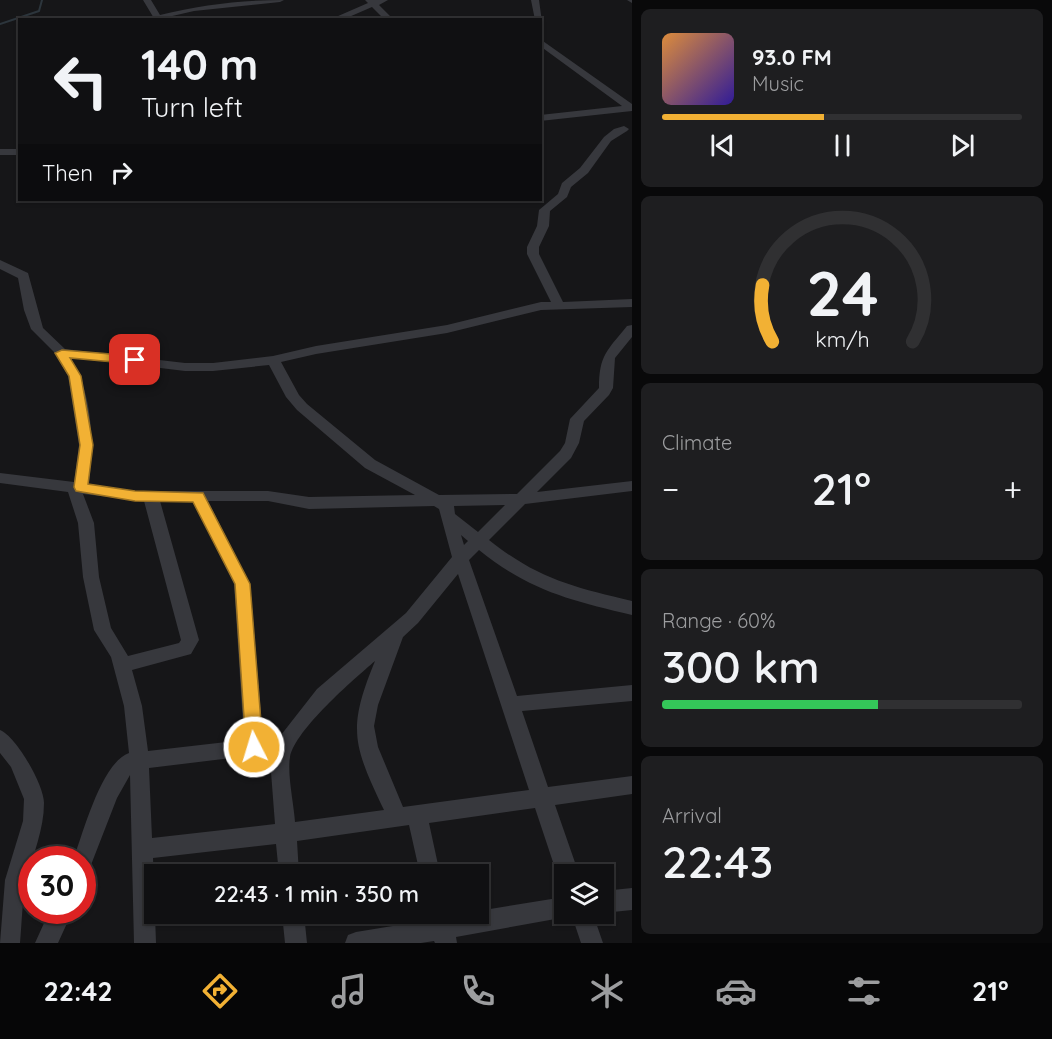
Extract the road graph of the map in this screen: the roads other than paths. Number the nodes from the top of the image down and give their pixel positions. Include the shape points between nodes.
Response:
1 (147, 0) edge
2 (280, 0) edge
3 (384, 0) edge
4 (535, 0) edge
5 (370, 2) edge
6 (337, 18) edge
7 (388, 18) edge
8 (539, 18) edge
9 (542, 43) edge
10 (553, 51) junction
11 (542, 52) edge
12 (631, 107) edge
13 (542, 118) edge
14 (624, 129) junction
15 (632, 138) edge
16 (0, 152) edge
17 (18, 152) edge
18 (0, 264) edge
19 (632, 303) edge
20 (558, 304) junction
21 (632, 329) edge
22 (62, 353) junction
23 (273, 360) junction
24 (0, 478) edge
25 (632, 486) edge
26 (81, 487) junction
27 (151, 497) junction
28 (198, 497) junction
29 (521, 499) junction
30 (435, 501) junction
31 (449, 517) junction
32 (479, 542) junction
33 (462, 557) junction
34 (632, 608) edge
35 (395, 633) junction
36 (122, 665) junction
37 (632, 693) edge
38 (512, 704) junction
39 (0, 738) edge
40 (286, 743) junction
41 (254, 747) junction
42 (139, 761) junction
43 (632, 785) edge
44 (542, 797) junction
45 (407, 816) junction
46 (286, 833) junction
47 (89, 846) edge
48 (141, 849) junction
49 (288, 864) edge
50 (426, 864) edge
51 (565, 864) edge
52 (632, 899) edge
53 (614, 901) edge
54 (554, 910) edge
55 (55, 924) edge
56 (294, 924) edge
57 (585, 924) edge
58 (443, 928) edge
59 (9, 943) edge
60 (46, 943) edge
61 (145, 943) edge
62 (296, 943) edge
63 (356, 943) edge
64 (592, 943) edge

1 - 2 street via 158,18 194,9
3 - 5 street
4 - 8 street
5 - 6 street
5 - 7 street
9 - 10 street
10 - 11 street
10 - 12 street
12 - 13 street
12 - 14 street
14 - 15 street
14 - 20 street via 614,133 564,188 563,195 545,210 532,254
16 - 17 street
18 - 22 street via 24,276 37,329
19 - 20 street
20 - 23 street via 447,329
21 - 29 street via 609,357 606,388 578,419 566,454
22 - 23 street via 200,368
22 - 26 street via 75,376 86,445
23 - 30 street via 302,407 370,464
24 - 26 street
25 - 29 street
26 - 27 street
26 - 36 street via 75,495 86,523 103,630
27 - 28 street
27 - 36 street via 190,640 185,649
28 - 30 street via 268,496 309,503
28 - 41 street via 242,584
29 - 30 street
29 - 32 street
30 - 31 street via 446,506
31 - 32 street
31 - 33 street
32 - 33 street
32 - 34 street via 546,585
33 - 35 street via 419,611
33 - 38 street
35 - 40 street via 324,695
35 - 45 street via 364,724 382,784
36 - 42 street via 133,706
37 - 38 street
38 - 44 street
39 - 59 street via 18,762 34,799 33,820 16,880
40 - 41 street
40 - 46 street via 280,759
41 - 42 street
42 - 47 street via 128,762 122,768
42 - 48 street
43 - 44 street
44 - 45 street
44 - 51 street
45 - 46 street
45 - 50 street
46 - 48 street
46 - 49 street
48 - 61 street
52 - 53 street
54 - 58 street
55 - 60 street
56 - 62 street
57 - 64 street
58 - 63 street

